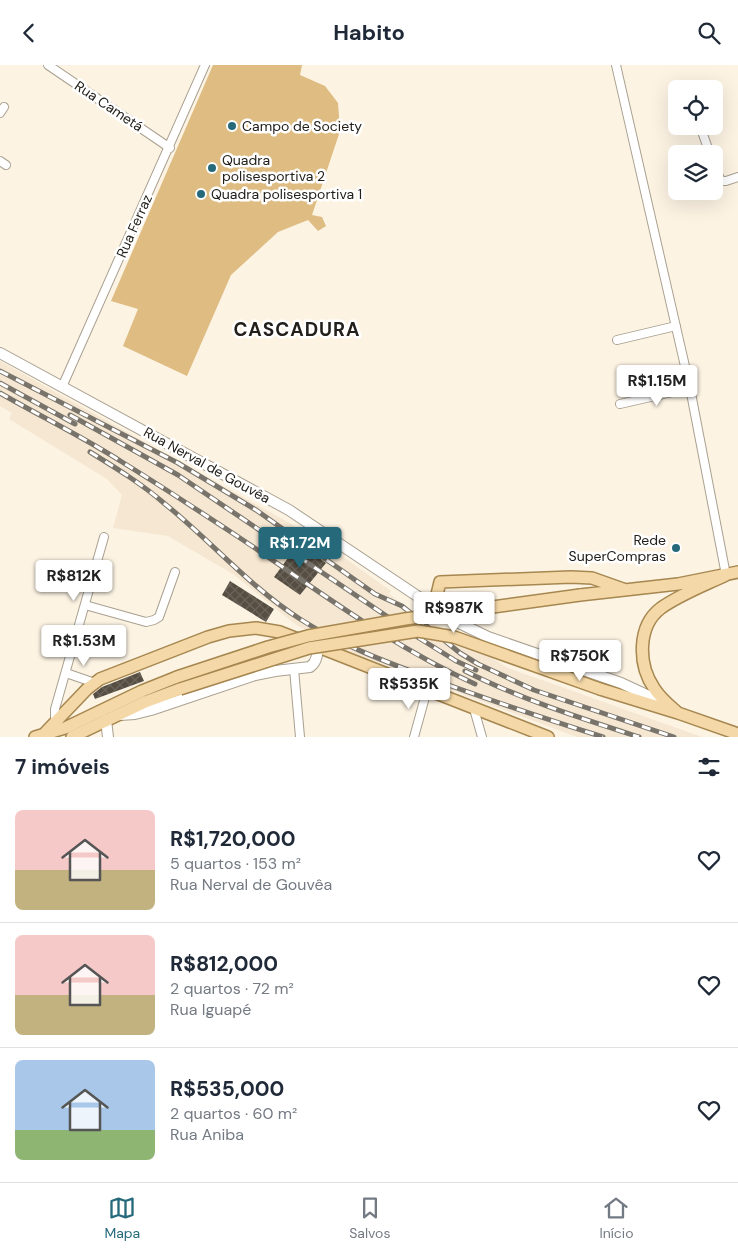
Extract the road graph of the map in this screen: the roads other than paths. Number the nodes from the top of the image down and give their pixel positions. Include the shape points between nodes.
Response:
1 (48, 65) edge
2 (616, 65) edge
3 (203, 66) edge
4 (170, 148) junction
5 (738, 177) edge
6 (723, 181) edge
7 (676, 326) junction
8 (617, 340) dead end
9 (0, 353) edge
10 (62, 387) junction
11 (690, 388) junction
12 (620, 404) dead end
13 (104, 537) dead end
14 (175, 572) dead end
15 (732, 574) edge
16 (623, 589) junction
17 (85, 605) junction
18 (434, 607) junction
19 (315, 645) junction
20 (294, 669) junction
21 (66, 673) junction
22 (94, 683) junction
23 (427, 690) junction
24 (474, 709) junction
25 (678, 713) junction
26 (111, 718) junction
27 (55, 723) junction
28 (738, 734) edge
29 (39, 736) edge
30 (72, 737) edge
31 (108, 737) edge
32 (300, 737) edge
33 (414, 737) edge
34 (482, 737) edge
35 (548, 737) edge

1 - 4 street, Rua Cametá
2 - 7 street
3 - 4 street, Rua Ferraz
4 - 10 street, Rua Ferraz
5 - 6 street
7 - 8 street
7 - 11 street
9 - 10 main road, Rua Nerval de Gouvêa
10 - 18 main road, Rua Nerval de Gouvêa via 289,510
11 - 12 street
11 - 15 street
13 - 17 street
14 - 17 street via 154,620 146,622
15 - 16 main road via 678,584
15 - 25 main road via 677,598 660,609 646,628 642,658 648,677 658,694
16 - 18 main road via 592,578 571,577 440,582
16 - 29 main road, bridge via 308,636 177,677 72,725
17 - 21 street
18 - 25 main road, Rua Nerval de Gouvêa via 488,637 621,683
19 - 20 main road via 317,653 313,665
19 - 22 main road via 272,630 238,629 208,637
19 - 23 main road
20 - 26 main road via 255,675 135,714
20 - 32 street
21 - 22 street
21 - 27 street via 55,709
22 - 27 main road
23 - 24 main road
23 - 33 street
24 - 34 street
24 - 35 main road
25 - 26 main road, bridge via 454,637 418,631 309,648 180,689
25 - 28 main road
26 - 30 main road
26 - 31 main road
27 - 29 main road

